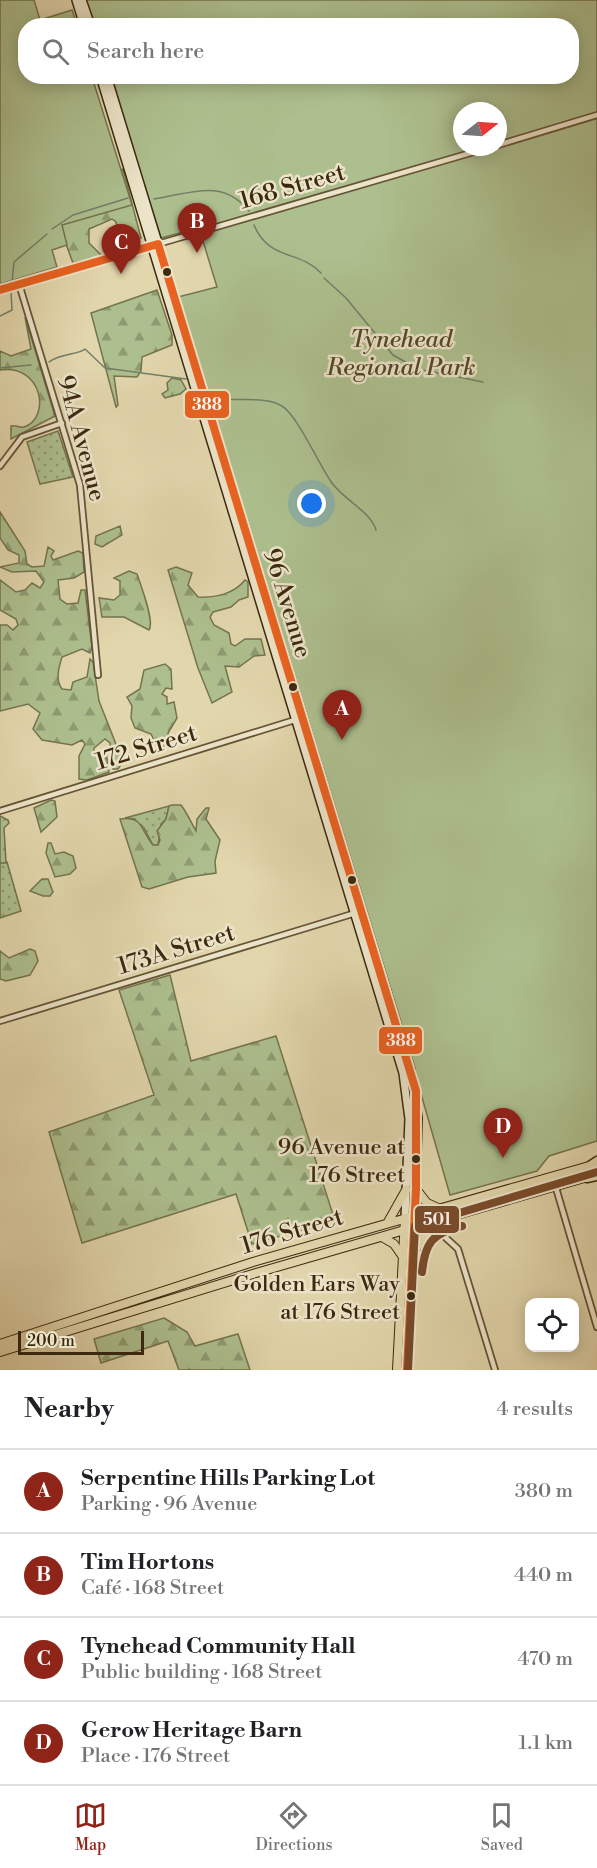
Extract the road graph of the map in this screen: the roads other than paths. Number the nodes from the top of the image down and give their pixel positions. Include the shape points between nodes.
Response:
1 (76, 0) edge
2 (82, 0) edge
3 (82, 18) edge
4 (88, 18) edge
5 (103, 84) edge
6 (109, 84) edge
7 (597, 115) edge
8 (507, 142) edge
9 (460, 156) edge
10 (155, 245) junction
11 (20, 284) junction
12 (0, 290) edge
13 (62, 423) junction
14 (0, 466) edge
15 (98, 675) dead end
16 (300, 719) junction
17 (0, 811) edge
18 (359, 912) junction
19 (0, 1021) edge
20 (595, 1163) edge
21 (597, 1175) edge
22 (587, 1178) joint
23 (556, 1188) junction
24 (416, 1189) junction
25 (406, 1190) junction
26 (567, 1201) dead end
27 (560, 1203) junction
28 (438, 1208) junction
29 (415, 1215) junction
30 (405, 1218) junction
31 (388, 1222) junction
32 (435, 1222) junction
33 (414, 1228) junction
34 (405, 1231) junction
35 (382, 1237) junction
36 (446, 1238) dead end
37 (413, 1253) junction
38 (403, 1257) junction
39 (597, 1327) edge
40 (0, 1344) edge
41 (0, 1352) edge
42 (397, 1370) edge
43 (406, 1370) edge
44 (495, 1370) edge

1 - 3 main road
2 - 4 main road
5 - 10 main road, 96 Avenue
6 - 10 main road, 96 Avenue
7 - 8 street
9 - 10 street, 168 Street
10 - 11 main road, 168 Street
10 - 16 main road, 96 Avenue
11 - 12 main road, 168 Street
11 - 13 street, 94A Avenue
13 - 14 street via 22,437
13 - 15 street, 94A Avenue via 81,493
16 - 17 street, 172 Street
16 - 18 main road, 96 Avenue
18 - 19 street, 173A Street
18 - 24 main road, 96 Avenue via 416,1091
18 - 25 main road, 96 Avenue via 405,1083 409,1119
20 - 28 main road, 176 Street
21 - 22 highway
22 - 23 main road, 176 Street
23 - 27 street
23 - 32 main road, 176 Street
24 - 28 main road via 427,1203
24 - 29 main road, 96 Avenue
25 - 30 main road, 96 Avenue
25 - 31 main road
26 - 27 street
27 - 39 street
28 - 29 main road, 176 Street
29 - 30 main road, 176 Street
29 - 33 main road
30 - 31 main road, 176 Street
30 - 34 main road
31 - 40 main road, 176 Street
32 - 33 main road, 176 Street
32 - 37 main road
33 - 34 main road, 176 Street
33 - 37 main road
34 - 35 main road, 176 Street
34 - 38 main road
35 - 38 main road via 394,1244
35 - 41 main road, 176 Street
36 - 44 street via 458,1249
37 - 43 main road
38 - 42 main road

